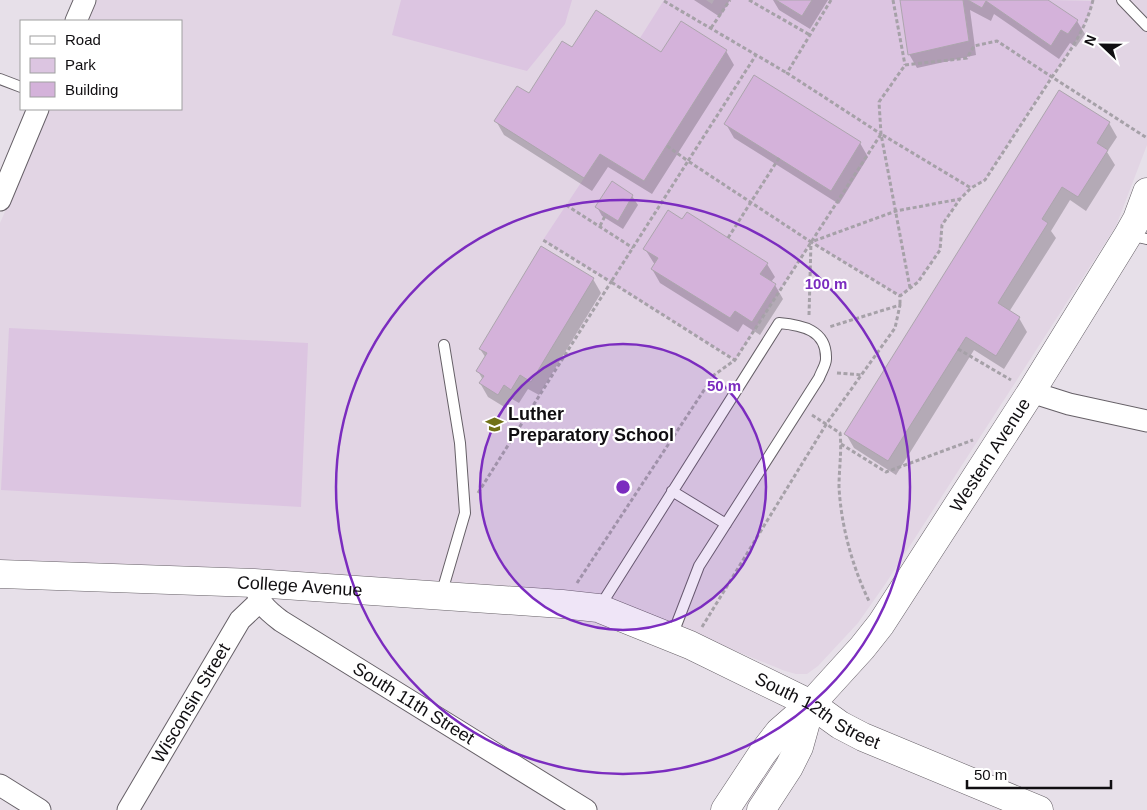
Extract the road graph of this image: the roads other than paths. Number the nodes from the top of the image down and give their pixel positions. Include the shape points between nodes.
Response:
1 (85, 0) edge
2 (1122, 0) edge
3 (76, 20) edge
4 (1147, 26) edge
5 (0, 79) edge
6 (20, 87) edge
7 (38, 110) edge
8 (1147, 192) edge
9 (0, 200) edge
10 (1138, 237) edge
11 (444, 345) dead end
12 (1031, 392) junction
13 (1147, 421) edge
14 (672, 491) junction
15 (726, 524) junction
16 (0, 574) edge
17 (257, 592) junction
18 (441, 596) junction
19 (598, 608) junction
20 (681, 641) junction
21 (811, 704) junction
22 (0, 785) edge
23 (40, 810) edge
24 (128, 810) edge
25 (586, 810) edge
26 (726, 810) edge
27 (761, 810) edge
28 (1039, 810) edge

1 - 3 street
2 - 4 lane
5 - 6 lane
7 - 9 street
8 - 10 street, Western Avenue via 1137,219
10 - 12 street, Western Avenue
11 - 18 lane via 460,443 465,513
12 - 13 street
12 - 21 street, Western Avenue via 881,624
14 - 15 lane
14 - 15 lane via 779,323 800,325 814,332 824,344 826,361 819,378
14 - 19 lane
15 - 20 lane via 699,566
16 - 17 street, College Avenue
17 - 18 street, College Avenue
17 - 24 street, Wisconsin Street
17 - 25 street, South 11th Street via 270,613 281,622
18 - 19 street, College Avenue
19 - 20 street, South 12th Street
20 - 21 street, South 12th Street
21 - 26 street, Western Avenue via 779,732
21 - 27 street, Western Avenue via 789,767
21 - 28 street, South 12th Street via 863,737
22 - 23 street

